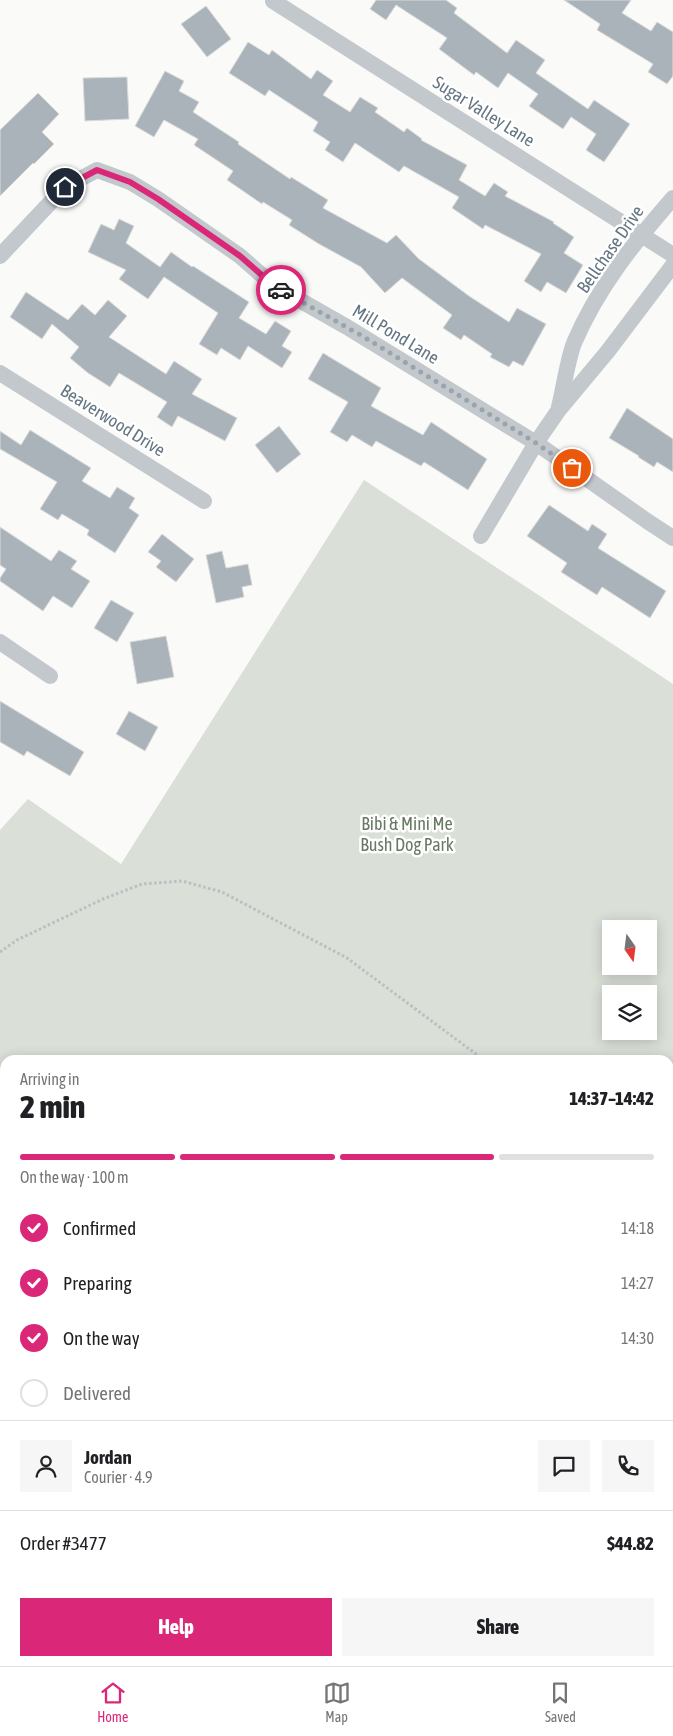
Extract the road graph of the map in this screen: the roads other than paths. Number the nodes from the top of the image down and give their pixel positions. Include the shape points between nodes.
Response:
1 (273, 1) edge
2 (673, 198) edge
3 (641, 235) junction
4 (673, 255) edge
5 (0, 256) edge
6 (673, 265) edge
7 (0, 373) edge
8 (558, 411) junction
9 (536, 443) junction
10 (204, 501) dead end
11 (481, 536) dead end
12 (673, 538) edge
13 (0, 642) edge
14 (50, 676) dead end

1 - 3 street, Sugar Valley Lane
2 - 3 street, Bellchase Drive
3 - 4 street, Sugar Valley Lane
3 - 8 street, Bellchase Drive via 604,286 574,345
5 - 9 street, Mill Pond Lane via 65,187 97,170 144,190 240,256 274,286
6 - 8 street, Bellchase Drive
7 - 10 street, Beaverwood Drive
8 - 9 street, Bellchase Drive
9 - 11 street, Bellchase Drive
9 - 12 street, Mill Pond Lane
13 - 14 street

